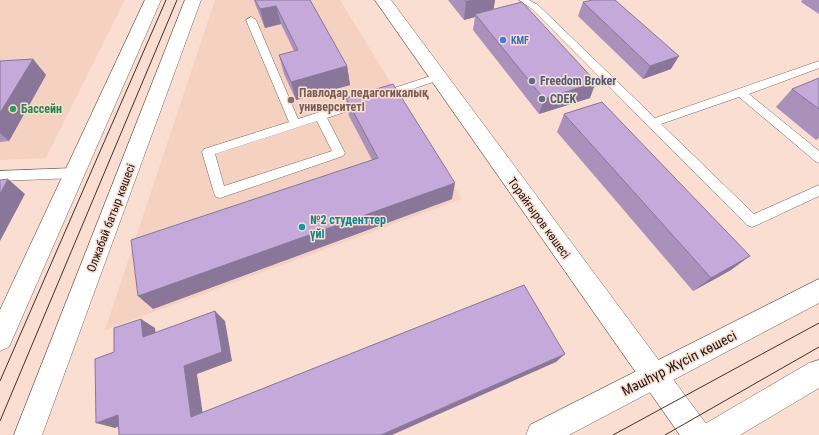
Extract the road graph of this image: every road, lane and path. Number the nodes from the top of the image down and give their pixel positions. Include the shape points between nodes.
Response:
1 (153, 0) edge
2 (193, 0) edge
3 (383, 0) edge
4 (523, 0) edge
5 (251, 20) dead end
6 (819, 64) edge
7 (438, 78) junction
8 (741, 93) junction
9 (320, 115) junction
10 (653, 123) junction
11 (296, 124) junction
12 (819, 158) edge
13 (75, 173) junction
14 (0, 176) edge
15 (819, 190) edge
16 (819, 290) edge
17 (0, 336) edge
18 (819, 374) edge
19 (655, 376) junction
20 (28, 435) edge
21 (540, 435) edge
22 (697, 435) edge
23 (713, 435) edge

1 - 13 main road
2 - 20 main road, Олжабай батыр көшесі
3 - 7 main road, Торайғыров көшесі
4 - 10 lane via 535,7
5 - 11 lane
6 - 8 lane
7 - 9 lane
7 - 19 main road, Торайғыров көшесі
8 - 10 lane
8 - 12 lane
9 - 11 lane
9 - 11 lane via 339,152 220,193 208,152
10 - 15 lane via 752,221
13 - 14 lane
13 - 17 main road
16 - 19 main road, Мәшһүр Жүсіп көшесі
18 - 23 main road
19 - 21 main road, Мәшһүр Жүсіп көшесі
19 - 22 main road, Торайғыров көшесі

